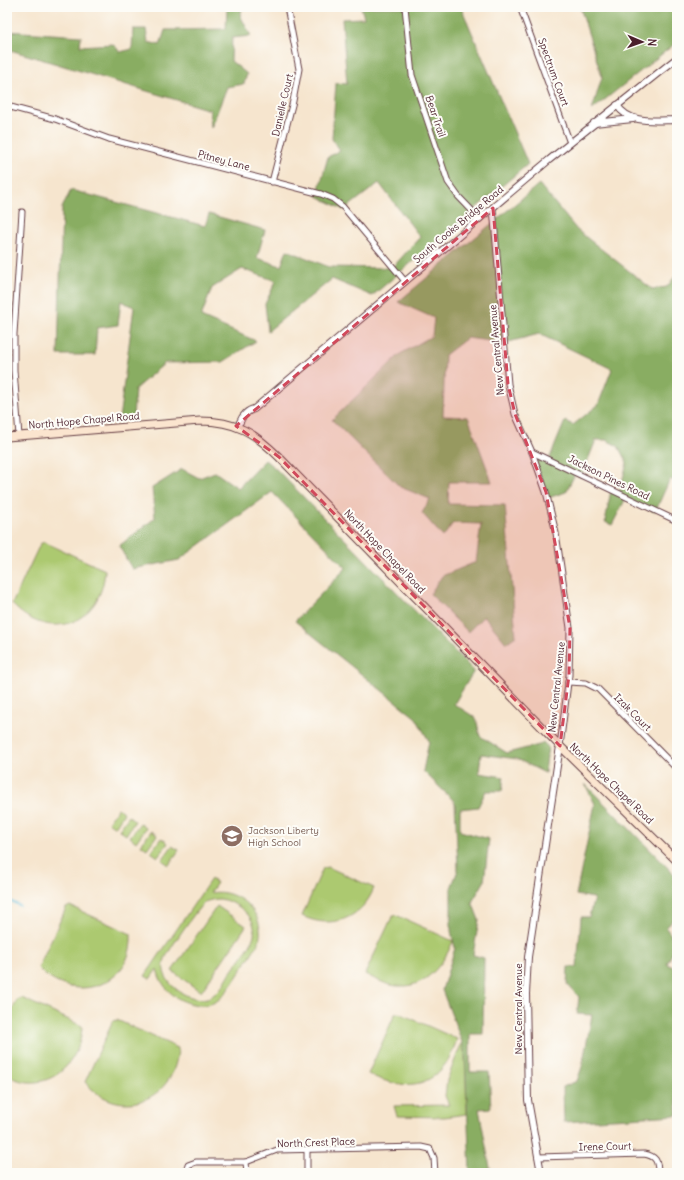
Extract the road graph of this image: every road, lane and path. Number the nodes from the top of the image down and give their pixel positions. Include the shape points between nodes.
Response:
1 (287, 7) edge
2 (405, 7) edge
3 (520, 7) edge
4 (677, 58) edge
5 (617, 105) junction
6 (7, 106) edge
7 (634, 119) junction
8 (677, 120) edge
9 (594, 123) junction
10 (570, 143) junction
11 (272, 182) junction
12 (493, 208) junction
13 (22, 212) dead end
14 (480, 219) junction
15 (404, 280) junction
16 (7, 334) edge
17 (14, 334) junction
18 (238, 424) junction
19 (19, 436) junction
20 (7, 437) edge
21 (532, 452) junction
22 (677, 521) edge
23 (568, 682) junction
24 (560, 746) junction
25 (677, 769) edge
26 (677, 861) edge
27 (307, 1150) junction
28 (538, 1157) junction
29 (246, 1162) junction
30 (186, 1173) edge
31 (247, 1173) edge
32 (307, 1173) edge
33 (434, 1173) edge
34 (541, 1173) edge
35 (658, 1173) edge

1 - 11 street, Danielle Court via 299,69
2 - 14 street, Bear Trail via 412,75 448,182
3 - 10 street, Spectrum Court
4 - 5 street, South Cooks Bridge Road
5 - 7 street via 626,116
5 - 9 street, South Cooks Bridge Road
6 - 11 street, Pitney Lane via 55,119 109,139
7 - 8 street
7 - 9 street
9 - 10 street, South Cooks Bridge Road
10 - 12 street, South Cooks Bridge Road
11 - 15 street, Pitney Lane via 321,194 338,202
12 - 14 street, South Cooks Bridge Road
12 - 21 street, New Central Avenue via 508,384 515,414
13 - 17 street
14 - 15 street, South Cooks Bridge Road
15 - 18 street, South Cooks Bridge Road
16 - 17 street
17 - 19 street
18 - 19 main road, North Hope Chapel Road via 208,421 177,422
18 - 24 main road, North Hope Chapel Road via 259,438 279,457
19 - 20 main road, North Hope Chapel Road
21 - 22 street, Jackson Pines Road
21 - 23 street, New Central Avenue via 554,523 568,606
23 - 24 street, New Central Avenue
23 - 25 street, Izak Court via 586,683 598,689
24 - 26 main road, North Hope Chapel Road
24 - 28 street, New Central Avenue via 528,964 526,994 528,1100
27 - 29 street, North Crest Place via 277,1150
27 - 32 street
27 - 33 street, North Crest Place via 421,1147 430,1150 434,1158
28 - 34 street, New Central Avenue
28 - 35 street, Irene Court via 644,1154 657,1160
29 - 30 street, North Crest Place via 196,1162 188,1165
29 - 31 street

